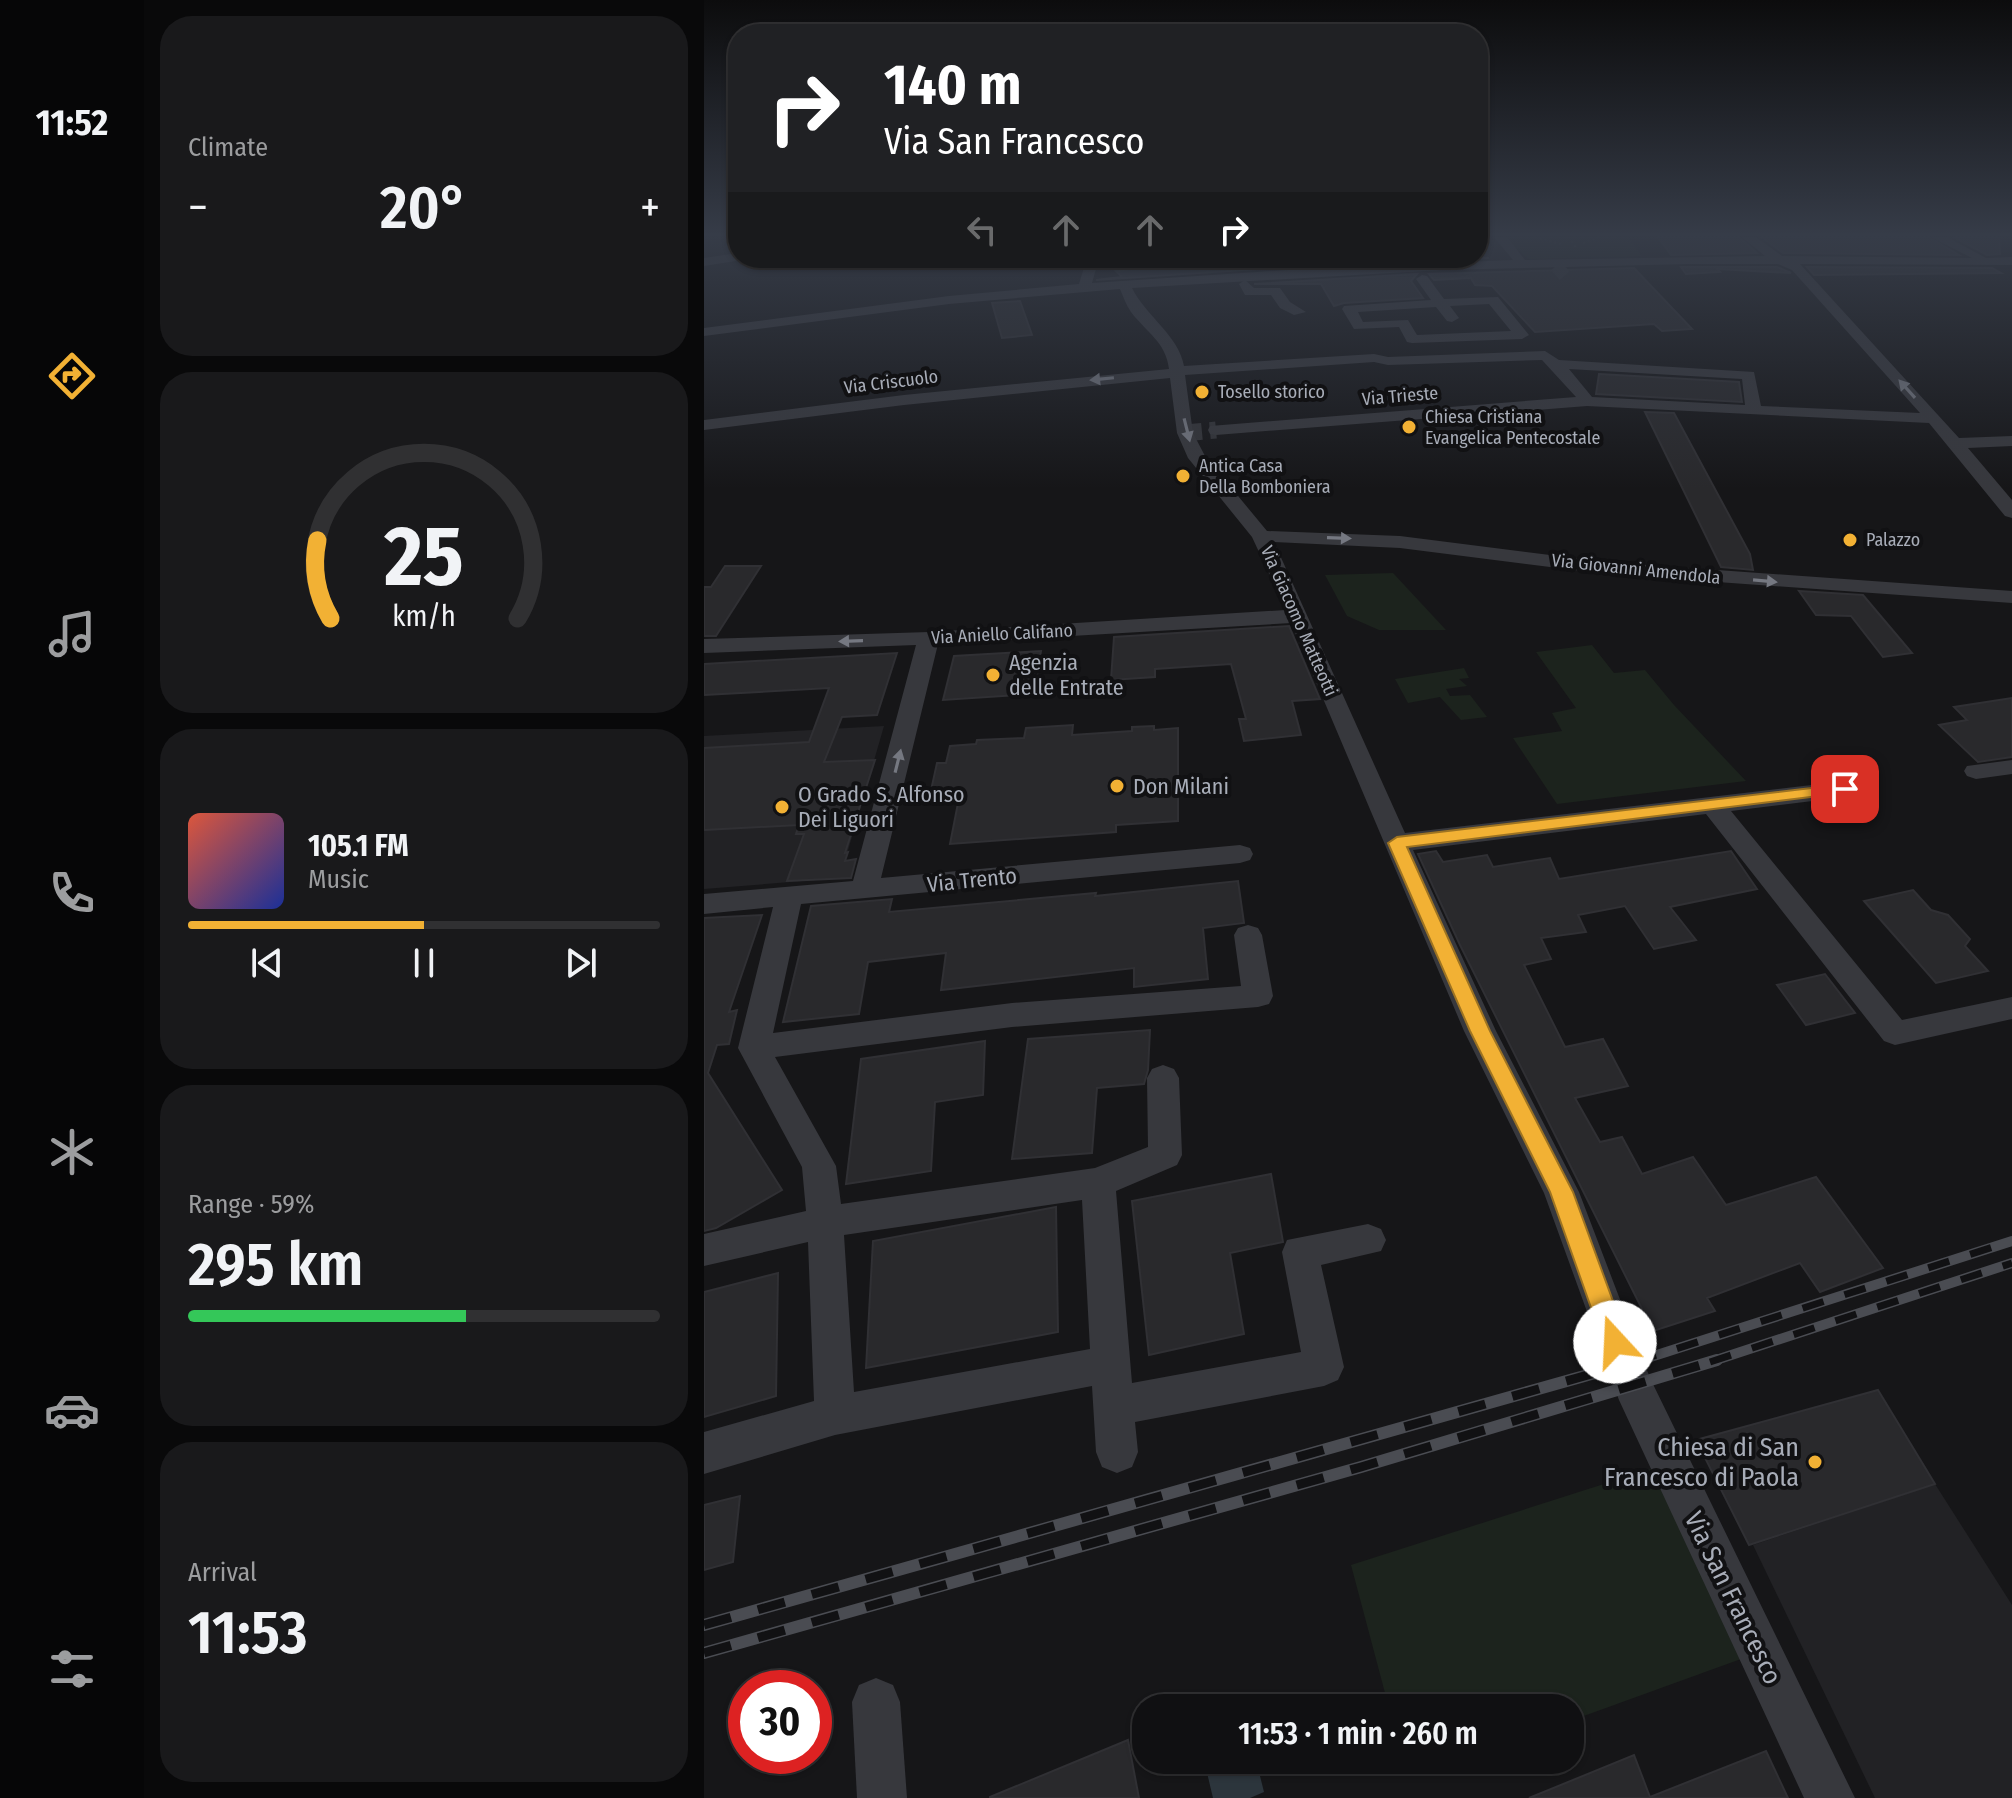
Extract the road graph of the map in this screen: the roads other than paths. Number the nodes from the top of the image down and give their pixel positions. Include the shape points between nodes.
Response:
1 (777, 321) edge
2 (1147, 321) edge
3 (1356, 321) edge
4 (1510, 321) edge
5 (1845, 321) edge
6 (704, 332) edge
7 (1551, 359) junction
8 (1335, 361) junction
9 (1180, 377) junction
10 (1264, 381) dead end
11 (1211, 386) dead end
12 (1632, 386) junction
13 (1587, 401) junction
14 (1754, 411) junction
15 (1934, 418) junction
16 (704, 425) edge
17 (1216, 430) tunnel mouth
18 (2012, 441) edge
19 (1954, 443) junction
20 (2012, 512) edge
21 (1261, 536) junction
22 (2012, 597) edge
23 (1299, 616) junction
24 (929, 638) junction
25 (704, 646) edge
26 (2012, 767) edge
27 (1976, 771) dead end
28 (1845, 789) dead end
29 (1712, 804) junction
30 (1397, 843) junction
31 (1240, 854) dead end
32 (864, 891) junction
33 (789, 897) junction
34 (704, 904) edge
35 (1248, 935) dead end
36 (2012, 1008) edge
37 (754, 1048) junction
38 (1163, 1078) dead end
39 (1098, 1183) junction
40 (825, 1222) junction
41 (1368, 1240) dead end
42 (704, 1250) edge
43 (1111, 1364) junction
44 (1114, 1406) junction
45 (835, 1415) junction
46 (1117, 1452) dead end
47 (704, 1453) edge
48 (876, 1702) dead end
49 (882, 1798) edge
50 (1830, 1798) edge

1 - 6 street
2 - 9 street, Via Giacomo Matteotti via 1168,344
3 - 4 street via 1359,326 1403,323 1412,339 1522,335
15 -> 5 street
7 - 8 street
7 - 12 street
7 - 13 street
8 - 9 street
8 - 10 street via 1339,369
9 - 11 street
9 -> 16 street, Via Criscuolo via 904,399
9 -> 21 street, Via Giacomo Matteotti via 1185,433 1197,458
12 - 13 street, Via Trieste
12 - 14 street, Via Trieste
12 - 14 street via 1749,375
13 - 17 street, Via Trieste
14 - 15 street, Via Trieste
15 - 19 street
18 - 19 street
19 - 20 street
21 -> 22 street, Via Giovanni Amendola via 1400,542 1606,568
21 - 23 street, Via Giacomo Matteotti
23 - 24 street, Via Aniello Califano
23 - 30 street, Via Giacomo Matteotti
24 -> 25 street, Via Aniello Califano
32 -> 24 street
26 - 27 street
28 - 29 street
29 - 30 street
29 - 36 street via 1895,1033
30 - 50 street, Via San Francesco via 1480,1031 1561,1192 1646,1416
31 - 32 street, Via Trento
32 - 33 street, Via Trento
33 - 34 street, Via Trento
33 - 37 street
35 - 37 street via 1258,996 1012,1015
37 - 40 street via 819,1166
38 - 39 street via 1165,1155
39 - 40 street
39 - 43 street
40 - 42 street
40 - 45 street
41 - 44 street via 1300,1252 1324,1367
43 - 44 street
43 - 45 street
44 - 46 street
45 - 47 street
48 - 49 street

